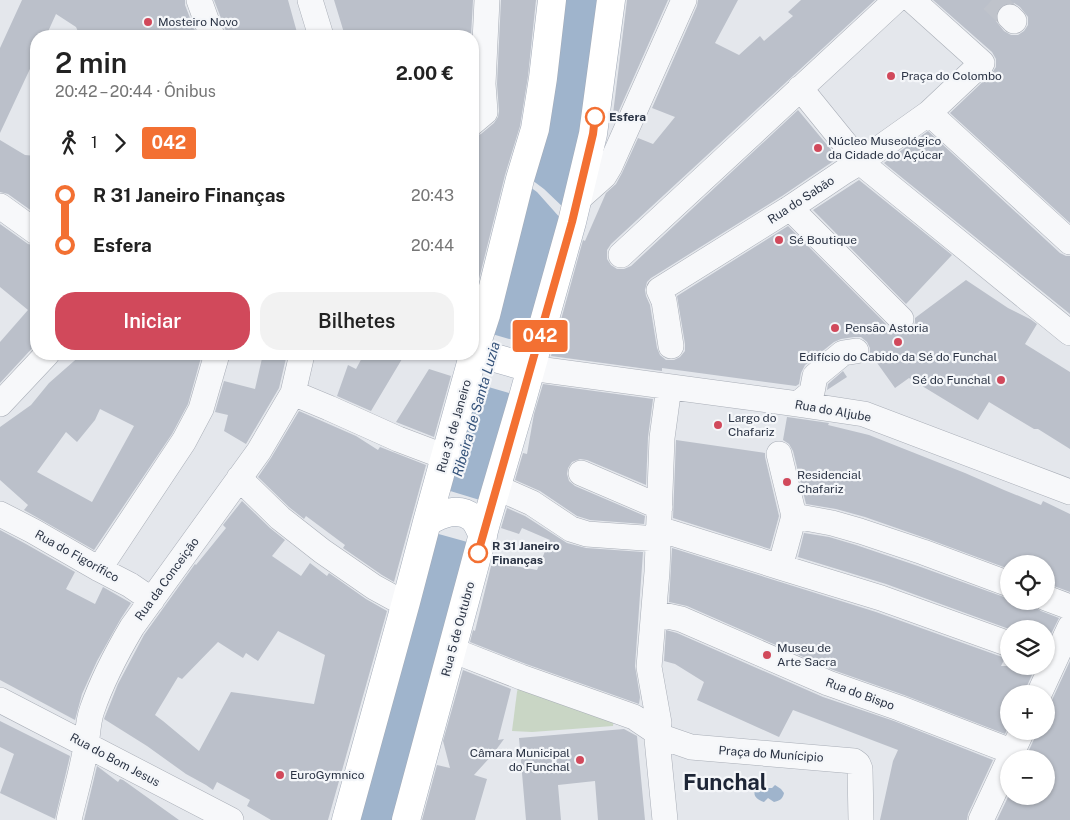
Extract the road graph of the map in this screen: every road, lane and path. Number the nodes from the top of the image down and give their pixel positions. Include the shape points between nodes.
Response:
1 (199, 0) edge
2 (310, 0) edge
3 (487, 0) edge
4 (552, 0) edge
5 (611, 0) edge
6 (684, 0) edge
7 (896, 0) edge
8 (912, 0) edge
9 (210, 30) edge
10 (319, 30) edge
11 (800, 88) junction
12 (929, 113) junction
13 (479, 117) edge
14 (860, 162) junction
15 (576, 201) junction
16 (0, 206) edge
17 (790, 208) junction
18 (30, 228) edge
19 (1070, 242) edge
20 (621, 255) dead end
21 (900, 319) dead end
22 (1070, 333) edge
23 (479, 345) edge
24 (672, 346) dead end
25 (856, 351) dead end
26 (479, 354) edge
27 (41, 360) edge
28 (215, 360) edge
29 (301, 360) edge
30 (475, 360) edge
31 (526, 367) junction
32 (293, 393) junction
33 (668, 394) dead end
34 (0, 404) edge
35 (798, 404) junction
36 (435, 453) dead end
37 (778, 454) dead end
38 (581, 473) dead end
39 (239, 478) junction
40 (507, 492) dead end
41 (1070, 492) edge
42 (0, 514) edge
43 (794, 516) junction
44 (434, 518) junction
45 (659, 525) junction
46 (480, 530) junction
47 (780, 567) junction
48 (99, 569) junction
49 (1000, 581) edge
50 (152, 600) junction
51 (1055, 601) edge
52 (406, 602) junction
53 (1070, 607) edge
54 (654, 613) junction
55 (1070, 627) edge
56 (1000, 641) edge
57 (452, 650) junction
58 (1055, 650) edge
59 (0, 700) edge
60 (86, 745) junction
61 (1010, 750) edge
62 (1000, 780) edge
63 (69, 820) edge
64 (231, 820) edge
65 (346, 820) edge
66 (406, 820) edge
67 (665, 820) edge
68 (861, 820) edge
69 (982, 820) edge

1 - 9 street
2 - 10 street
3 - 13 street
4 - 23 main road, Rua 31 de Janeiro via 535,129
5 - 15 main road, Rua 5 de Outubro via 593,134
6 - 15 street via 610,166 604,176
7 - 11 street
8 - 12 street, Rua do Sabão via 982,63
11 - 14 street
11 - 20 street
12 - 14 street, Rua do Sabão
12 - 19 street
14 - 17 street, Rua do Sabão
14 - 22 street
15 - 31 main road, Rua 5 de Outubro
16 - 18 street
17 - 21 street
17 - 24 street, Rua do Sabão via 659,290
25 - 35 street via 843,353 815,376 812,392
26 - 31 main road
27 - 34 street
28 - 48 street via 201,409 191,429
29 - 32 street, Rua da Conceição
30 - 44 main road, Rua 31 de Janeiro
31 - 35 street, Rua do Aljube
31 - 46 main road, Rua 5 de Outubro
32 - 36 street
32 - 39 street, Rua da Conceição
33 - 45 street via 662,438
35 - 41 street, Rua do Aljube via 864,414
37 - 43 street
38 - 45 street
39 - 50 street, Rua da Conceição
39 - 52 street via 280,518 322,551 374,587
40 - 45 street via 571,529 587,534 649,537
42 - 48 street, Rua do Figorífico
43 - 47 street
43 - 49 street via 860,531
44 - 46 main road via 459,512 472,518
44 - 52 main road, Rua 31 de Janeiro
45 - 47 street
45 - 54 street
46 - 57 main road, Rua 5 de Outubro
47 - 56 street via 881,598
48 - 50 street, Rua do Figorífico
50 - 60 street, Rua da Conceição via 132,627 104,680 91,712
51 - 53 street
52 - 65 main road, Rua 31 de Janeiro
54 - 61 street, Rua do Bispo via 681,619 828,683
54 - 67 street via 649,667
55 - 58 street
57 - 66 main road, Rua 5 de Outubro
57 - 68 street, Praça do Munícipio via 634,717 665,738 691,747 854,760 860,769
59 - 60 street, Rua do Bom Jesus
60 - 63 street, Rua da Conceição
60 - 64 street, Rua do Bom Jesus
62 - 69 street

